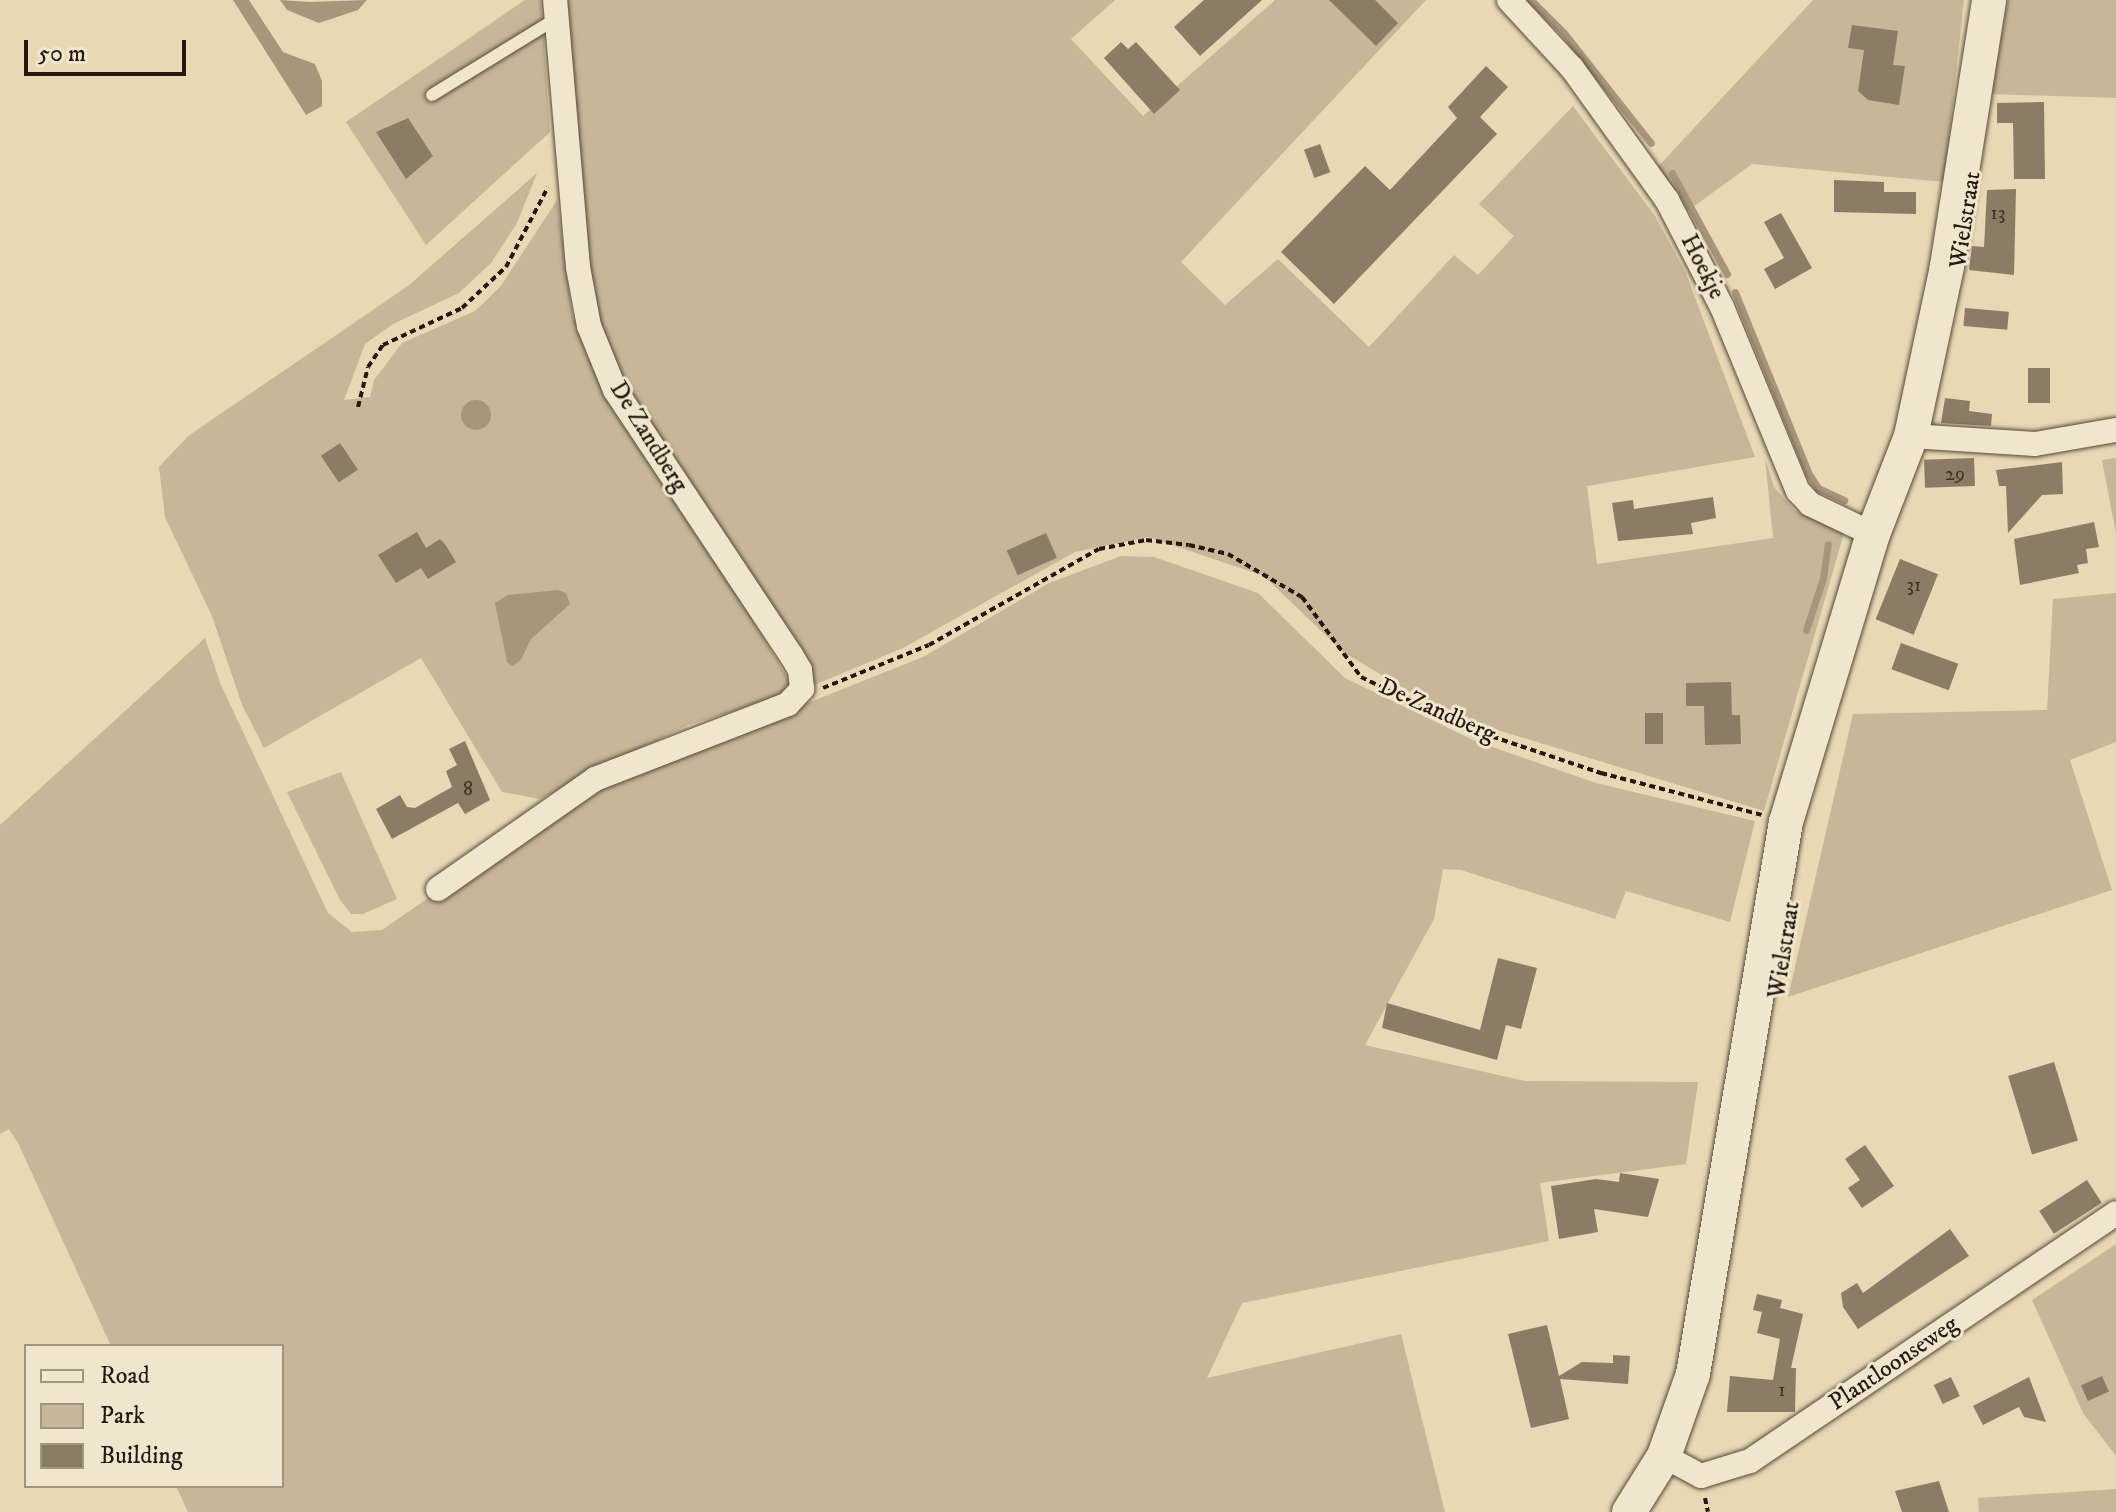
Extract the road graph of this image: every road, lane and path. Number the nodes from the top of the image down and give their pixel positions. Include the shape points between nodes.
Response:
1 (1509, 0) edge
2 (1989, 0) edge
3 (556, 9) edge
4 (432, 95) dead end
5 (570, 156) junction
6 (358, 407) dead end
7 (2116, 430) edge
8 (1911, 436) junction
9 (1873, 534) junction
10 (802, 689) junction
11 (1767, 816) dead end
12 (438, 889) dead end
13 (2116, 1213) edge
14 (1664, 1456) junction
15 (1629, 1512) edge

1 - 9 street, Hoekje via 1581,78 1667,200 1722,307 1798,491 1810,504
2 - 8 street, Wielstraat via 1947,266
3 - 4 lane
3 - 5 street, De Zandberg
5 - 6 path via 506,267 462,308 383,345 368,367
5 - 10 street, De Zandberg via 578,267 589,326 615,390 791,655
7 - 8 street via 2035,444
8 - 9 street, Wielstraat
9 - 14 street, Wielstraat via 1786,822 1705,1321
10 - 11 path, De Zandberg via 812,692 929,645 1099,549 1146,540 1189,545 1228,554 1302,597 1361,677 1464,727 1601,773
10 - 12 street via 788,704 595,779
13 - 14 street, Plantloonseweg via 1750,1461 1701,1476
14 - 15 street, Wielstraat

